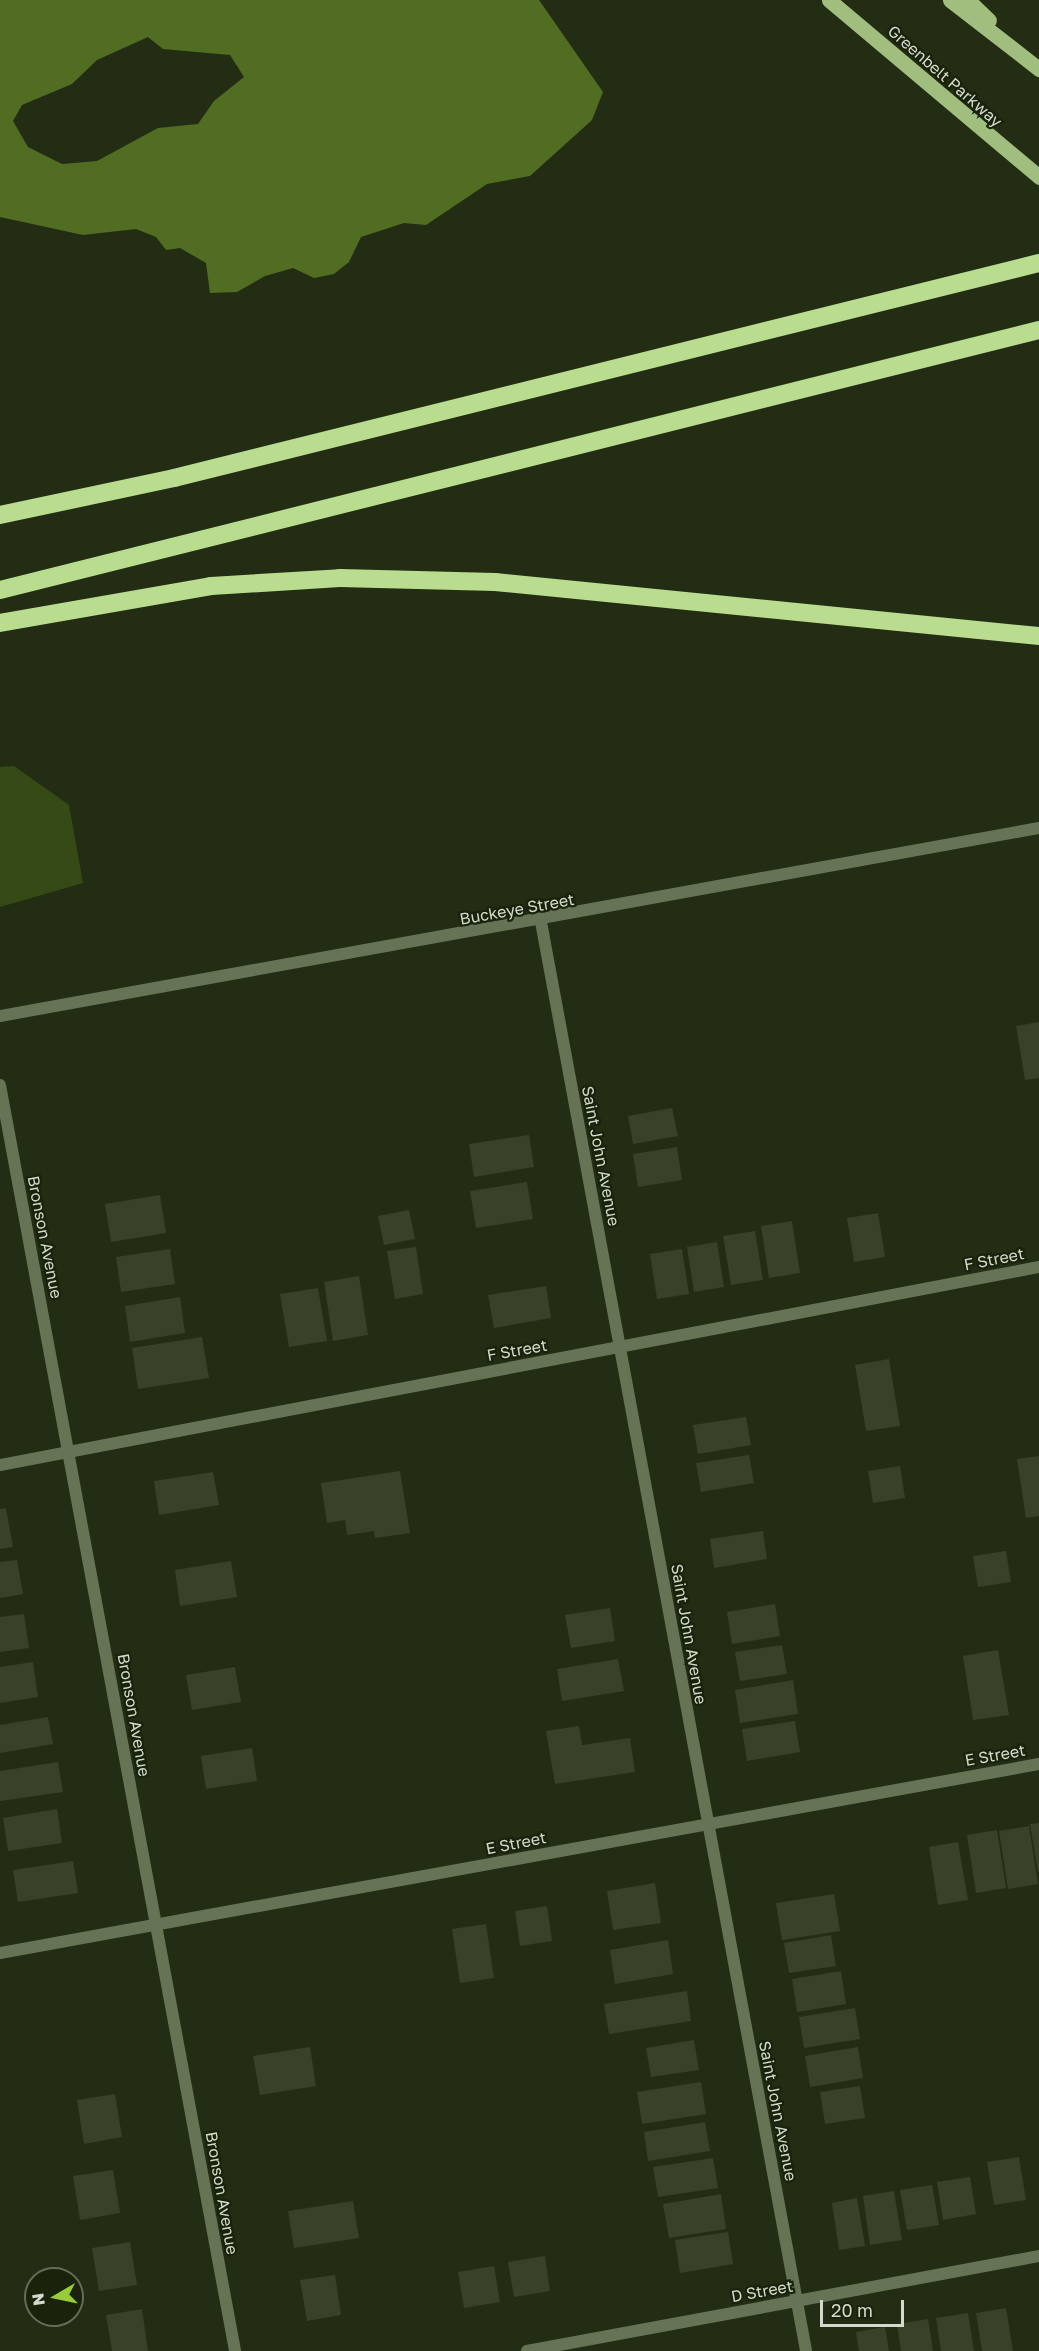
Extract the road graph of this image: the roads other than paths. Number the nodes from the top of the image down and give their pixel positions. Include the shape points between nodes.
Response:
1 (829, 0) edge
2 (950, 0) edge
3 (968, 0) edge
4 (1039, 68) edge
5 (1039, 177) edge
6 (1039, 253) edge
7 (1039, 263) edge
8 (960, 284) junction
9 (1039, 330) edge
10 (0, 515) edge
11 (0, 590) edge
12 (0, 624) edge
13 (1039, 636) edge
14 (1039, 828) edge
15 (541, 922) junction
16 (0, 1016) edge
17 (0, 1085) edge
18 (1039, 1267) edge
19 (620, 1349) junction
20 (69, 1451) junction
21 (0, 1465) edge
22 (1039, 1764) edge
23 (708, 1823) junction
24 (157, 1928) junction
25 (0, 1953) edge
26 (1039, 2256) edge
27 (797, 2301) junction
28 (235, 2351) edge
29 (527, 2351) edge
30 (806, 2351) edge

1 - 5 main road, Greenbelt Parkway
2 - 4 main road
3 - 4 main road
6 - 8 highway
7 - 8 highway
8 - 10 highway via 174,478
9 - 11 highway
12 - 13 highway via 211,586 340,578 495,582
14 - 15 street, Buckeye Street
15 - 16 street, Buckeye Street
15 - 19 street, Saint John Avenue
17 - 20 street, Bronson Avenue
18 - 19 street, F Street
19 - 20 street, F Street
19 - 23 street, Saint John Avenue
20 - 21 street, F Street
20 - 24 street, Bronson Avenue
22 - 23 street, E Street
23 - 24 street, E Street
23 - 27 street, Saint John Avenue
24 - 25 street, E Street
24 - 28 street, Bronson Avenue
26 - 27 street, D Street
27 - 29 street, D Street
27 - 30 street, Saint John Avenue

